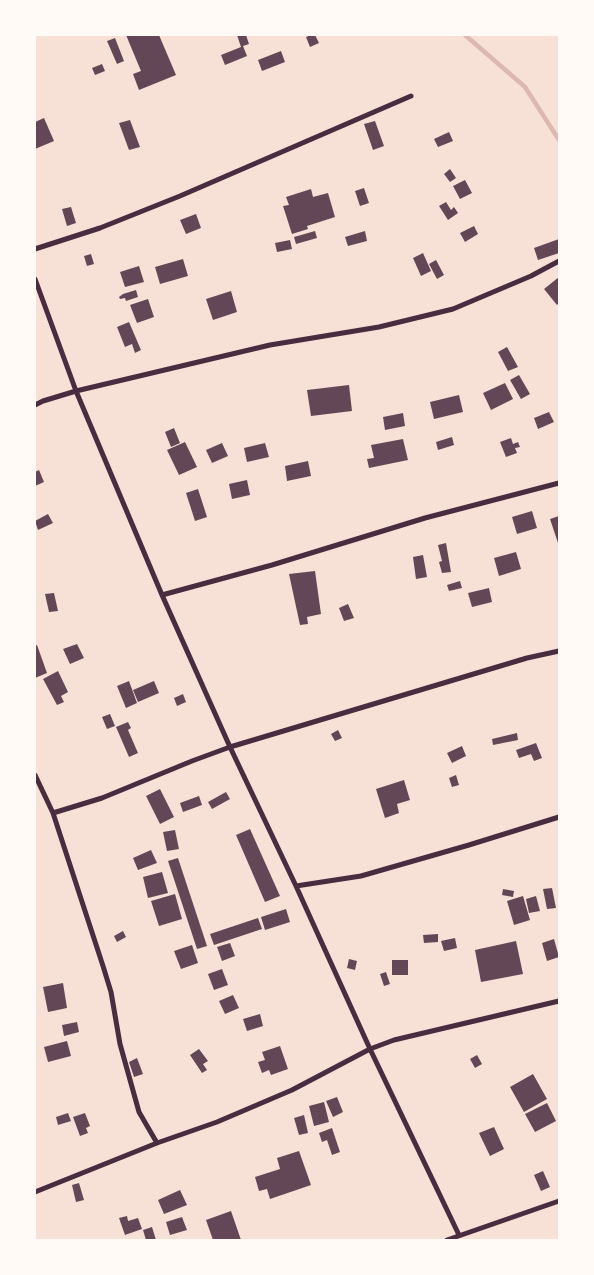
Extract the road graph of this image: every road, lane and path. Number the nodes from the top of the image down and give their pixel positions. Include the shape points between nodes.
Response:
1 (411, 96) dead end
2 (35, 249) edge
3 (559, 261) edge
4 (35, 280) edge
5 (76, 391) junction
6 (35, 405) edge
7 (559, 482) edge
8 (162, 595) junction
9 (559, 651) edge
10 (230, 747) junction
11 (35, 774) edge
12 (53, 813) junction
13 (559, 817) edge
14 (296, 886) junction
15 (559, 1001) edge
16 (370, 1049) junction
17 (157, 1143) junction
18 (35, 1192) edge
19 (559, 1201) edge
20 (459, 1235) junction
21 (447, 1240) edge

1 - 2 street via 180,196 100,228
3 - 5 street via 453,309 379,327 270,345
4 - 5 street
5 - 6 street
5 - 8 street
7 - 8 street
8 - 10 street
9 - 10 street
10 - 12 street via 102,798
10 - 14 street
11 - 12 street
12 - 17 street via 111,992 120,1044 139,1112
13 - 14 street via 361,876
14 - 16 street
15 - 16 street via 394,1040
16 - 17 street via 292,1090
16 - 20 street
17 - 18 street
19 - 20 street
20 - 21 street

